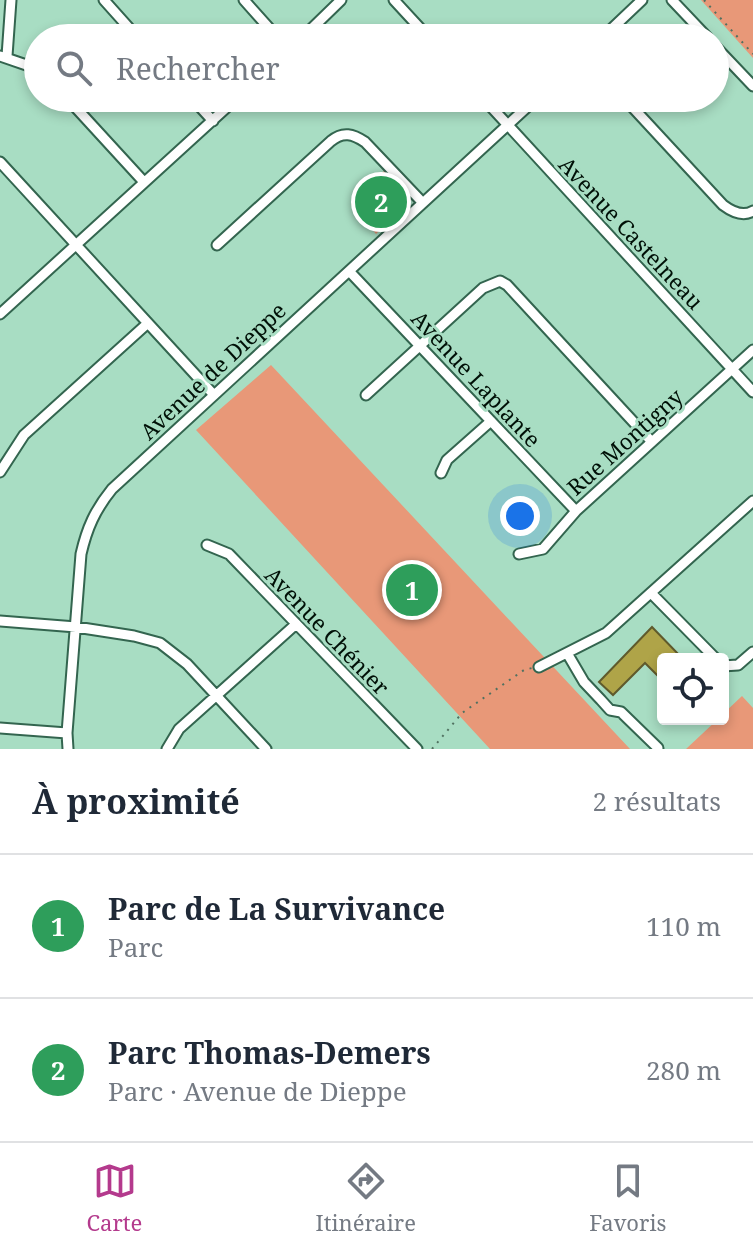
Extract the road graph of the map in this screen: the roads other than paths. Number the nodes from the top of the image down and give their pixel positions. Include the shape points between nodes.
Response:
1 (11, 0) edge
2 (104, 0) edge
3 (244, 0) edge
4 (341, 0) edge
5 (394, 0) edge
6 (642, 0) edge
7 (672, 0) edge
8 (125, 24) edge
9 (265, 24) edge
10 (316, 24) edge
11 (416, 24) edge
12 (617, 24) edge
13 (695, 24) edge
14 (3, 56) edge
15 (729, 61) edge
16 (24, 64) edge
17 (753, 86) edge
18 (80, 112) edge
19 (205, 112) edge
20 (222, 112) edge
21 (496, 112) edge
22 (522, 112) edge
23 (637, 112) edge
24 (213, 121) junction
25 (508, 125) junction
26 (0, 162) edge
27 (144, 182) junction
28 (423, 203) junction
29 (753, 211) edge
30 (76, 243) junction
31 (217, 245) dead end
32 (349, 271) junction
33 (0, 314) edge
34 (148, 323) junction
35 (419, 345) junction
36 (753, 350) edge
37 (732, 369) junction
38 (753, 392) edge
39 (214, 395) junction
40 (366, 395) dead end
41 (491, 421) junction
42 (652, 442) junction
43 (0, 472) edge
44 (441, 473) dead end
45 (753, 501) edge
46 (576, 511) junction
47 (207, 545) dead end
48 (519, 554) dead end
49 (652, 594) junction
50 (0, 621) edge
51 (295, 625) junction
52 (76, 627) junction
53 (753, 652) edge
54 (567, 653) junction
55 (710, 653) edge
56 (729, 666) edge
57 (539, 667) road end
58 (216, 696) junction
59 (0, 728) edge
60 (67, 733) junction
61 (658, 748) edge
62 (68, 749) edge
63 (167, 749) edge
64 (266, 749) edge
65 (417, 749) edge

1 - 14 street
2 - 8 street
3 - 9 street
4 - 10 street
5 - 11 street
6 - 12 street
7 - 13 street
14 - 16 street
15 - 17 street
18 - 27 street
19 - 24 street
20 - 24 street
21 - 25 street, Avenue Castelneau
22 - 25 street, Avenue de Dieppe
23 - 29 street via 723,205 731,211
24 - 27 street
25 - 28 street, Avenue de Dieppe
25 - 37 street, Avenue Castelneau
26 - 30 street
27 - 30 street
28 - 31 street via 365,142 347,134 331,141
28 - 32 street, Avenue de Dieppe
30 - 33 street
30 - 34 street
32 - 35 street, Avenue Laplante
32 - 39 street, Avenue de Dieppe
34 - 39 street
34 - 43 street via 24,435
35 - 40 street
35 - 41 street, Avenue Laplante
35 - 42 street via 483,288 500,281
36 - 37 street, Rue Montigny
37 - 38 street, Avenue Castelneau
37 - 42 street, Rue Montigny
39 - 52 street, Avenue de Dieppe via 96,509 81,554
41 - 44 street via 447,460
41 - 46 street, Avenue Laplante
42 - 46 street, Rue Montigny
45 - 49 street
46 - 48 street, Rue Montigny via 543,549
47 - 51 street, Avenue Chénier via 229,554
49 - 54 street via 606,633
49 - 55 street
50 - 52 street
51 - 58 street
51 - 65 street, Avenue Chénier
52 - 58 street via 160,643
52 - 60 street, Avenue de Dieppe
53 - 56 street
54 - 57 street
54 - 61 street via 610,710 621,712
58 - 63 street via 173,736
58 - 64 street
59 - 60 street
60 - 62 street, Avenue de Dieppe

